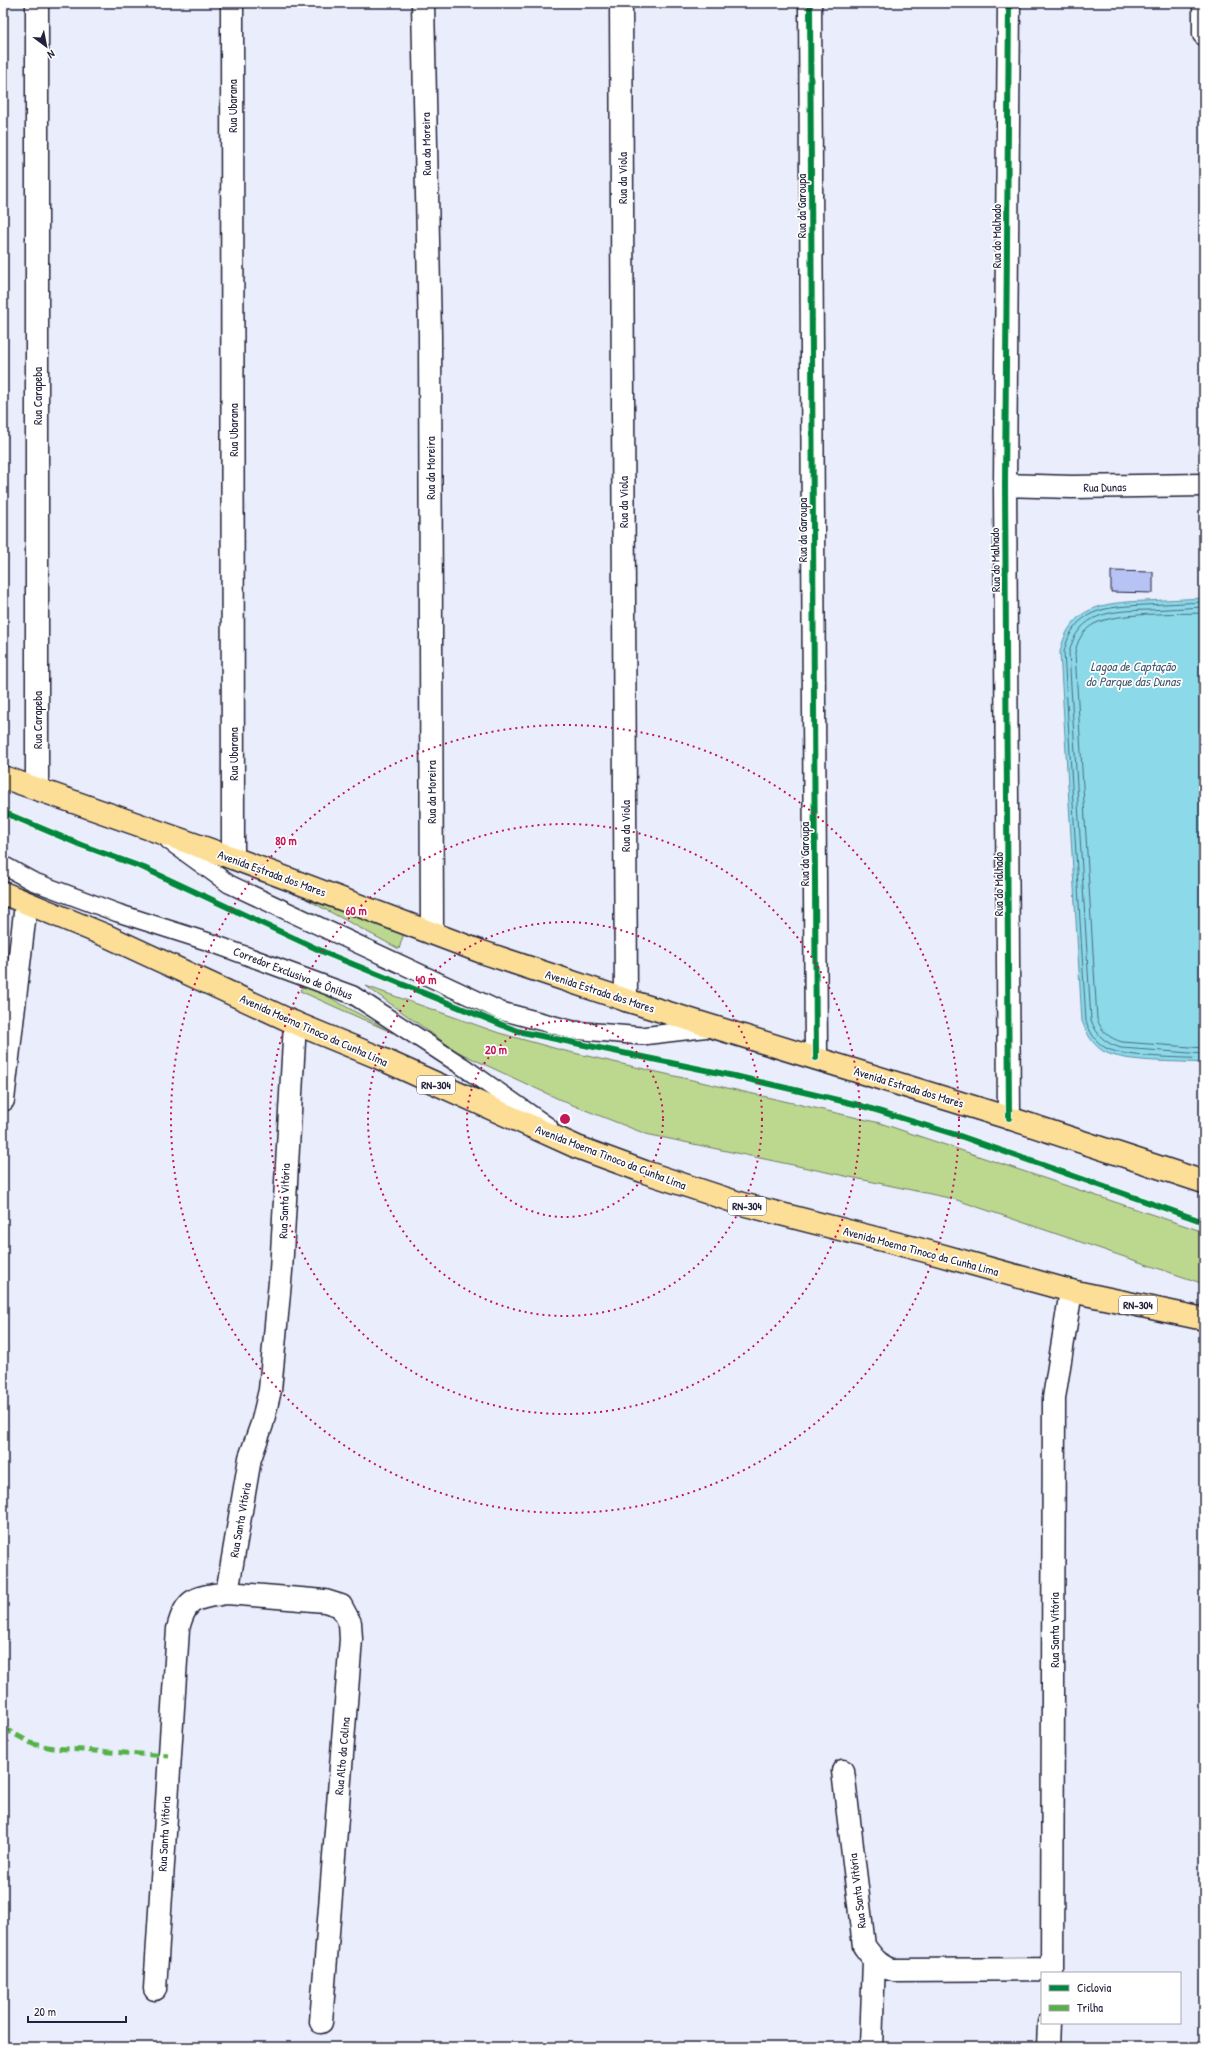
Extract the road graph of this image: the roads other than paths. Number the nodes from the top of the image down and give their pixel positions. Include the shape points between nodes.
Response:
1 (37, 3) edge
2 (232, 3) edge
3 (423, 3) edge
4 (621, 3) edge
5 (810, 3) edge
6 (1008, 3) edge
7 (1204, 3) edge
8 (1204, 34) edge
9 (1005, 485) junction
10 (1204, 485) edge
11 (3, 777) edge
12 (37, 789) junction
13 (158, 832) junction
14 (233, 858) junction
15 (3, 865) edge
16 (3, 893) edge
17 (26, 904) junction
18 (432, 933) junction
19 (626, 1000) junction
20 (295, 1022) junction
21 (716, 1028) junction
22 (816, 1058) junction
23 (3, 1100) edge
24 (1009, 1118) junction
25 (576, 1147) junction
26 (1204, 1182) edge
27 (1071, 1291) junction
28 (1204, 1319) edge
29 (227, 1593) junction
30 (842, 1771) dead end
31 (874, 1960) junction
32 (1052, 1971) edge
33 (155, 1989) dead end
34 (321, 2022) dead end
35 (1049, 2024) edge
36 (871, 2047) edge
37 (1048, 2047) edge

1 - 12 street, Rua Carapeba
2 - 14 street, Rua Ubarana
3 - 18 street, Rua da Moreira via 430,335
4 - 19 street, Rua da Viola
5 - 22 street, Rua da Garoupa
6 - 9 street, Rua do Malhado
7 - 8 street
9 - 10 street, Rua Dunas
9 - 24 street, Rua do Malhado
11 - 12 main road, Avenida Estrada dos Mares
12 - 13 main road, Avenida Estrada dos Mares
13 - 14 main road, Avenida Estrada dos Mares
13 - 21 lane via 229,884 501,1011 573,1030 642,1036
14 - 18 main road, Avenida Estrada dos Mares
15 - 25 lane, Corredor Exclusivo de Ônibus via 32,880 118,913 209,942 353,995 462,1066
16 - 17 main road, Avenida Moema Tinoco da Cunha Lima / RN-304
17 - 20 main road, Avenida Moema Tinoco da Cunha Lima / RN-304 via 107,936
17 - 23 street
18 - 19 main road, Avenida Estrada dos Mares
19 - 21 main road, Avenida Estrada dos Mares
20 - 25 main road, Avenida Moema Tinoco da Cunha Lima / RN-304
20 - 29 street, Rua Santa Vitória via 281,1271 270,1390 250,1458
21 - 22 main road, Avenida Estrada dos Mares
22 - 24 main road, Avenida Estrada dos Mares
24 - 26 main road, Avenida Estrada dos Mares
25 - 27 main road, Avenida Moema Tinoco da Cunha Lima / RN-304 via 742,1204
27 - 28 main road, Avenida Moema Tinoco da Cunha Lima / RN-304
27 - 32 street, Rua Santa Vitória via 1054,1398
29 - 33 street, Rua Santa Vitória via 201,1597 189,1603 182,1613 178,1629
29 - 34 street, Rua Alto da Colina via 325,1601 341,1606 350,1623 351,1639
30 - 31 street, Rua Santa Vitória via 864,1946
31 - 32 street, Rua Santa Vitória via 885,1968 894,1970
31 - 36 street
35 - 37 street

